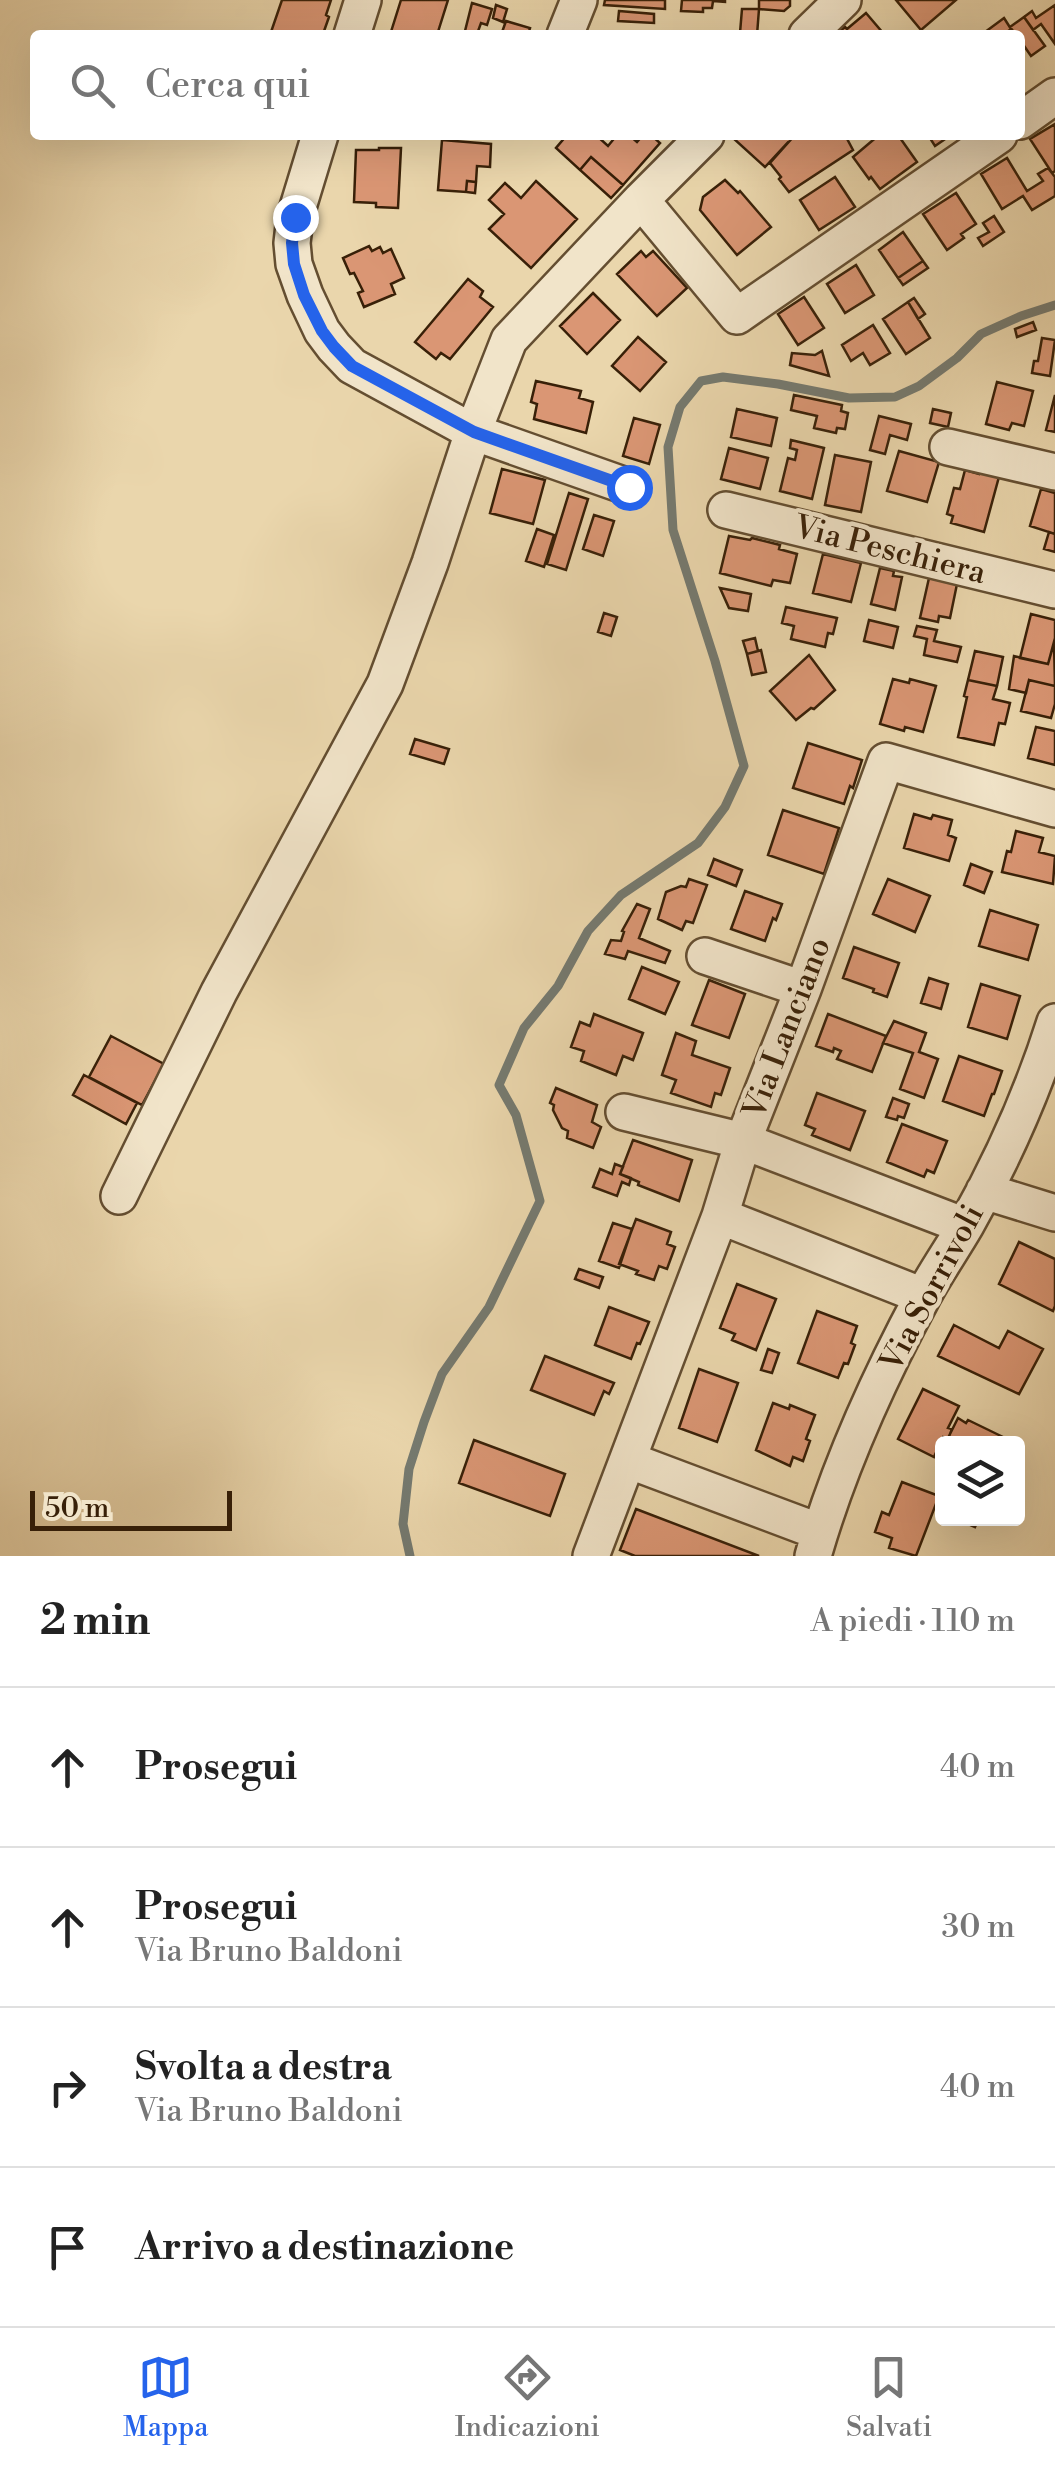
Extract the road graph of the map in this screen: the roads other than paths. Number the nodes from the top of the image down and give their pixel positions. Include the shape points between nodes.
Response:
1 (363, 0) edge
2 (580, 0) edge
3 (843, 0) edge
4 (354, 30) edge
5 (568, 30) edge
6 (813, 30) edge
7 (1055, 96) edge
8 (1025, 117) edge
9 (318, 140) edge
10 (701, 140) edge
11 (992, 140) edge
12 (641, 200) junction
13 (474, 432) junction
14 (948, 446) dead end
15 (1055, 472) edge
16 (629, 487) dead end
17 (726, 510) dead end
18 (1055, 590) edge
19 (1055, 809) edge
20 (705, 956) dead end
21 (803, 989) junction
22 (1055, 1022) edge
23 (624, 1112) dead end
24 (743, 1141) junction
25 (984, 1190) junction
26 (119, 1196) dead end
27 (1055, 1213) edge
28 (720, 1216) junction
29 (965, 1226) junction
30 (923, 1296) junction
31 (628, 1460) junction
32 (816, 1544) edge
33 (591, 1556) edge

1 - 4 street
2 - 5 street
3 - 6 street
7 - 8 street
9 - 13 street via 292,243 304,295 322,331 352,366
10 - 12 street
11 - 12 street via 737,316
12 - 13 street via 508,340
13 - 16 street
13 - 26 street via 385,684
14 - 15 street
17 - 18 street, Via Peschiera
19 - 21 street, Via Lanciano via 886,761
20 - 21 street
21 - 24 street, Via Lanciano
22 - 25 street, Via Sorrivoli
23 - 24 street
24 - 28 street, Via Lanciano
24 - 29 street
25 - 27 street
25 - 29 street, Via Sorrivoli
28 - 30 street
28 - 31 street, Via Lanciano
29 - 30 street, Via Sorrivoli
30 - 32 street, Via Sorrivoli via 868,1408
31 - 32 street
31 - 33 street, Via Lanciano

